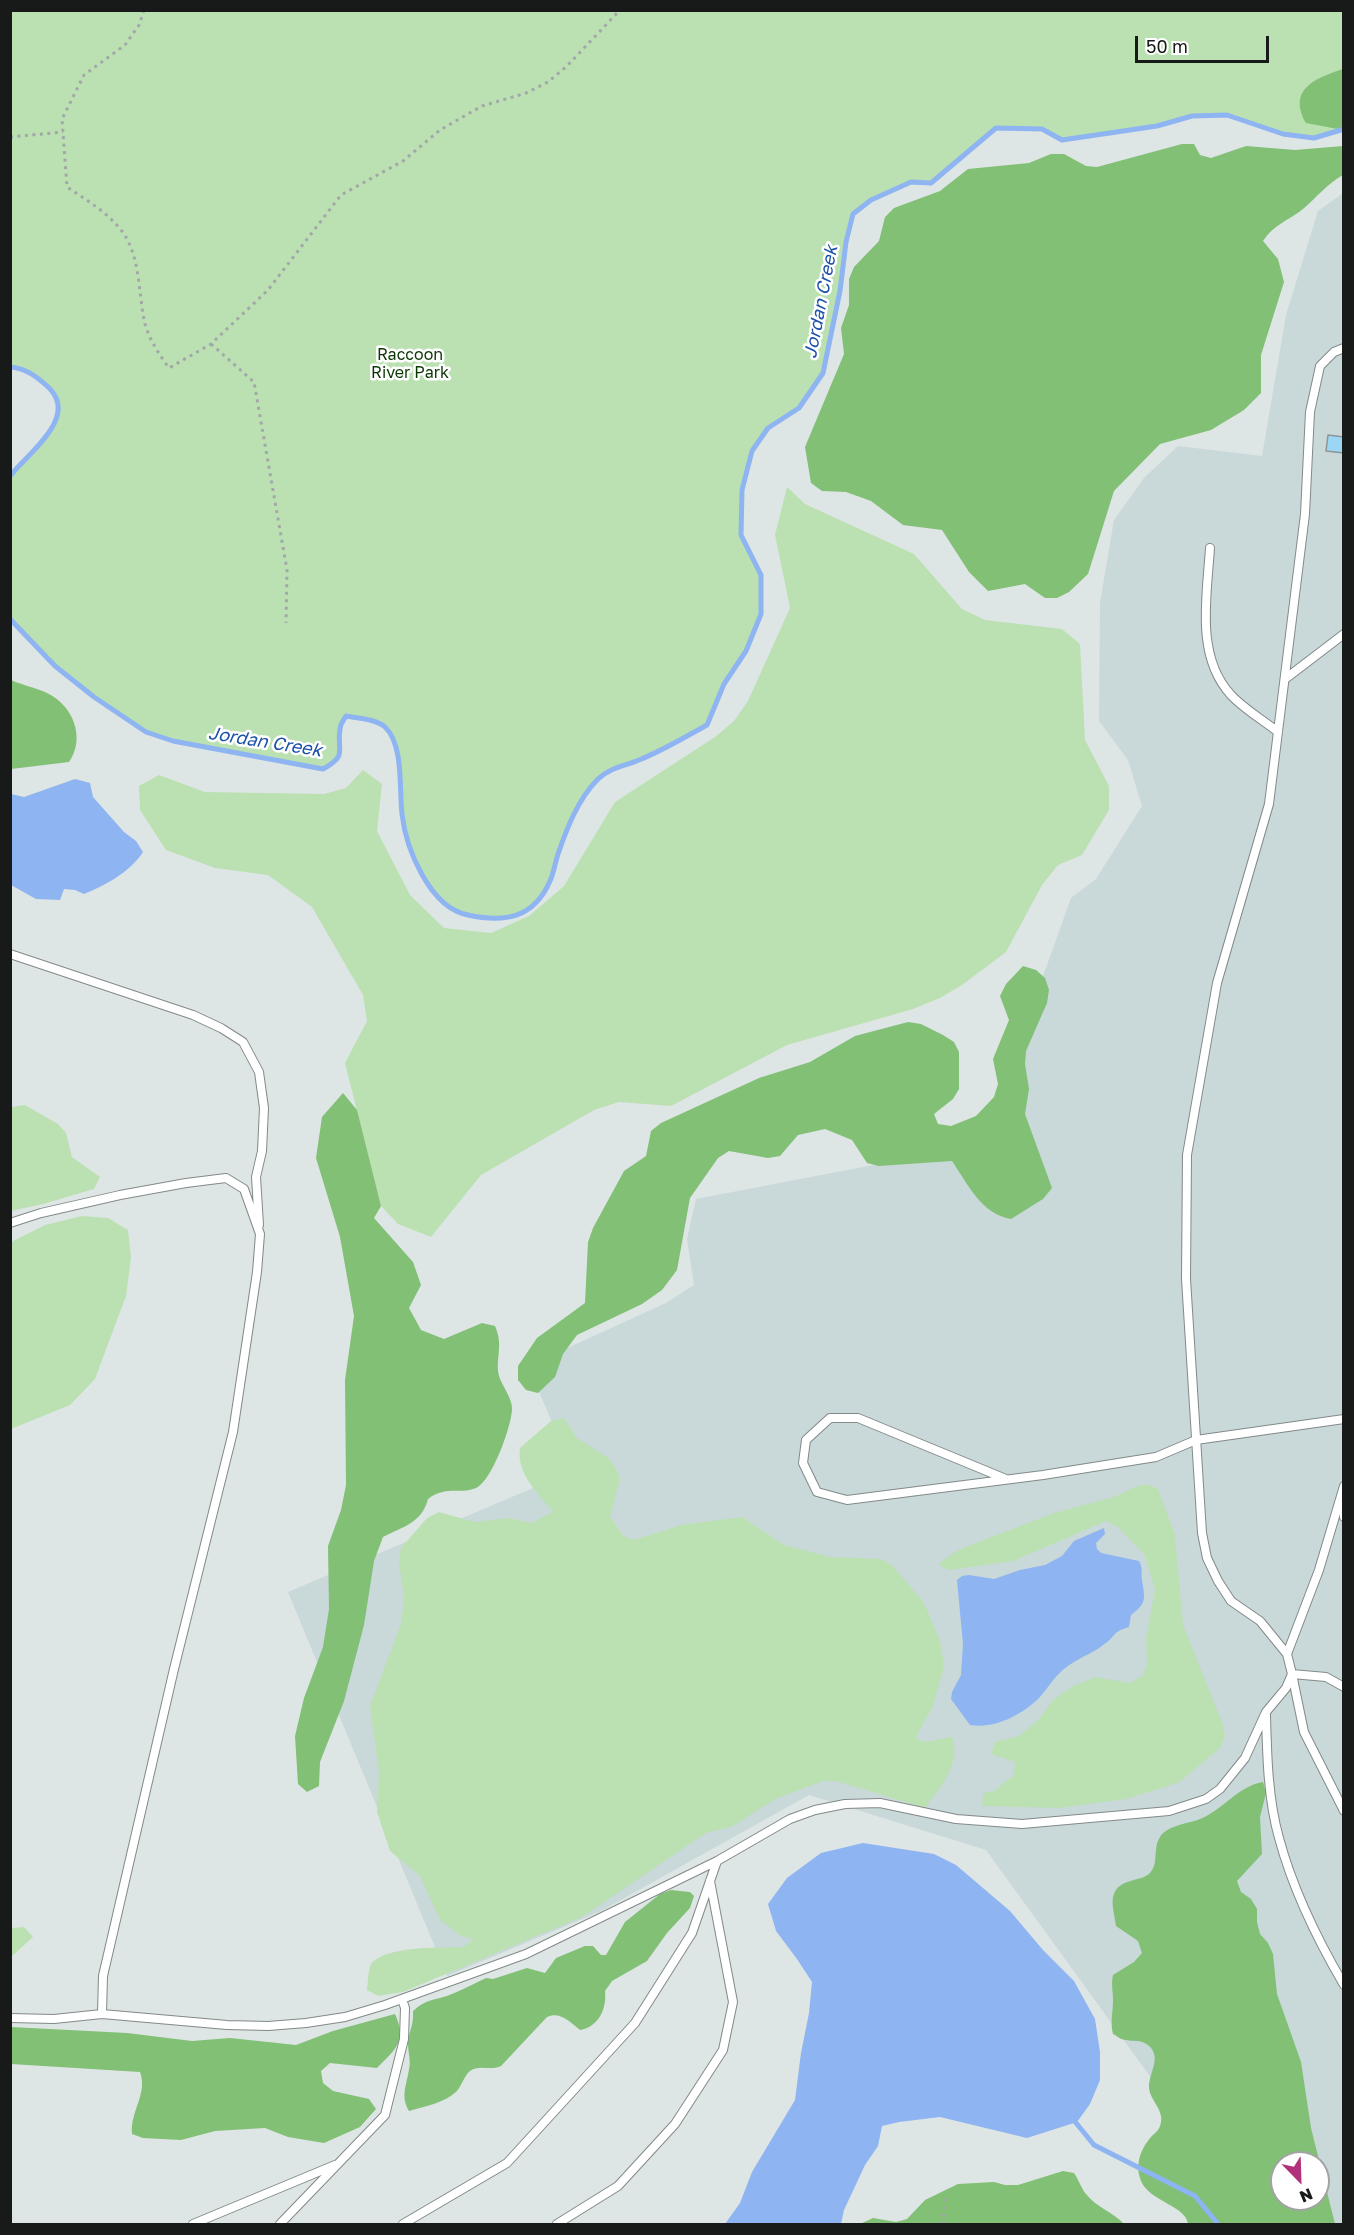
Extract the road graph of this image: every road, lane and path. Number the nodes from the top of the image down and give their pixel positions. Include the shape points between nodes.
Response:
1 (144, 10) edge
2 (620, 10) edge
3 (63, 132) junction
4 (10, 137) edge
5 (211, 344) junction
6 (1344, 348) edge
7 (1210, 548) dead end
8 (286, 623) dead end
9 (1344, 634) edge
10 (1285, 679) junction
11 (1278, 732) junction
12 (10, 954) edge
13 (10, 1223) edge
14 (260, 1234) junction
15 (1344, 1419) edge
16 (1196, 1440) junction
17 (1006, 1479) junction
18 (1344, 1486) edge
19 (1344, 1493) edge
20 (1344, 1517) edge
21 (1287, 1654) junction
22 (1292, 1674) junction
23 (1344, 1687) edge
24 (1266, 1712) junction
25 (1344, 1811) edge
26 (717, 1861) junction
27 (710, 1881) junction
28 (1344, 1985) edge
29 (402, 1999) junction
30 (102, 2014) junction
31 (10, 2018) edge
32 (338, 2164) junction
33 (945, 2195) dead end
34 (193, 2224) edge
35 (280, 2224) edge
36 (403, 2224) edge
37 (557, 2224) edge
38 (943, 2224) edge

1 - 3 path via 125,45 84,75 62,119
2 - 5 path via 548,82 482,106 341,195 268,290
3 - 4 path
3 - 5 path via 66,187 106,213 123,232 133,253 154,349 169,368
5 - 8 path via 254,382 287,570
6 - 10 lane via 1334,351 1320,366 1310,412 1305,514
7 - 11 lane via 1206,632 1210,656 1231,695
9 - 10 lane
10 - 11 lane
11 - 16 lane via 1269,804 1217,983 1187,1155 1186,1279
12 - 14 lane via 193,1015 243,1042 259,1072 264,1108 256,1177
13 - 14 lane via 41,1212 120,1195 226,1178 244,1189
14 - 30 lane via 233,1432 103,1976
15 - 16 lane
16 - 17 lane via 1156,1457
16 - 21 lane via 1207,1557 1231,1601 1260,1621
17 - 17 lane via 847,1500 817,1492 803,1463 806,1440 830,1418 858,1418
18 - 21 lane via 1319,1570
19 - 20 lane
21 - 22 lane
22 - 23 lane via 1326,1677
22 - 24 lane
22 - 25 lane via 1304,1732
24 - 26 lane via 1245,1758 1220,1789 1206,1799 1169,1811 1022,1824 956,1820 880,1803 845,1804 815,1809 790,1819
24 - 28 lane via 1268,1772 1278,1837 1299,1898
26 - 27 lane
26 - 29 lane via 526,1954
27 - 36 lane via 692,1933 635,2023 507,2163
27 - 37 lane via 733,2002 723,2050 675,2124 618,2186
29 - 30 lane via 345,2017 268,2026
29 - 32 lane via 404,2039 385,2115
30 - 31 lane
32 - 34 lane
32 - 35 lane
33 - 38 path

